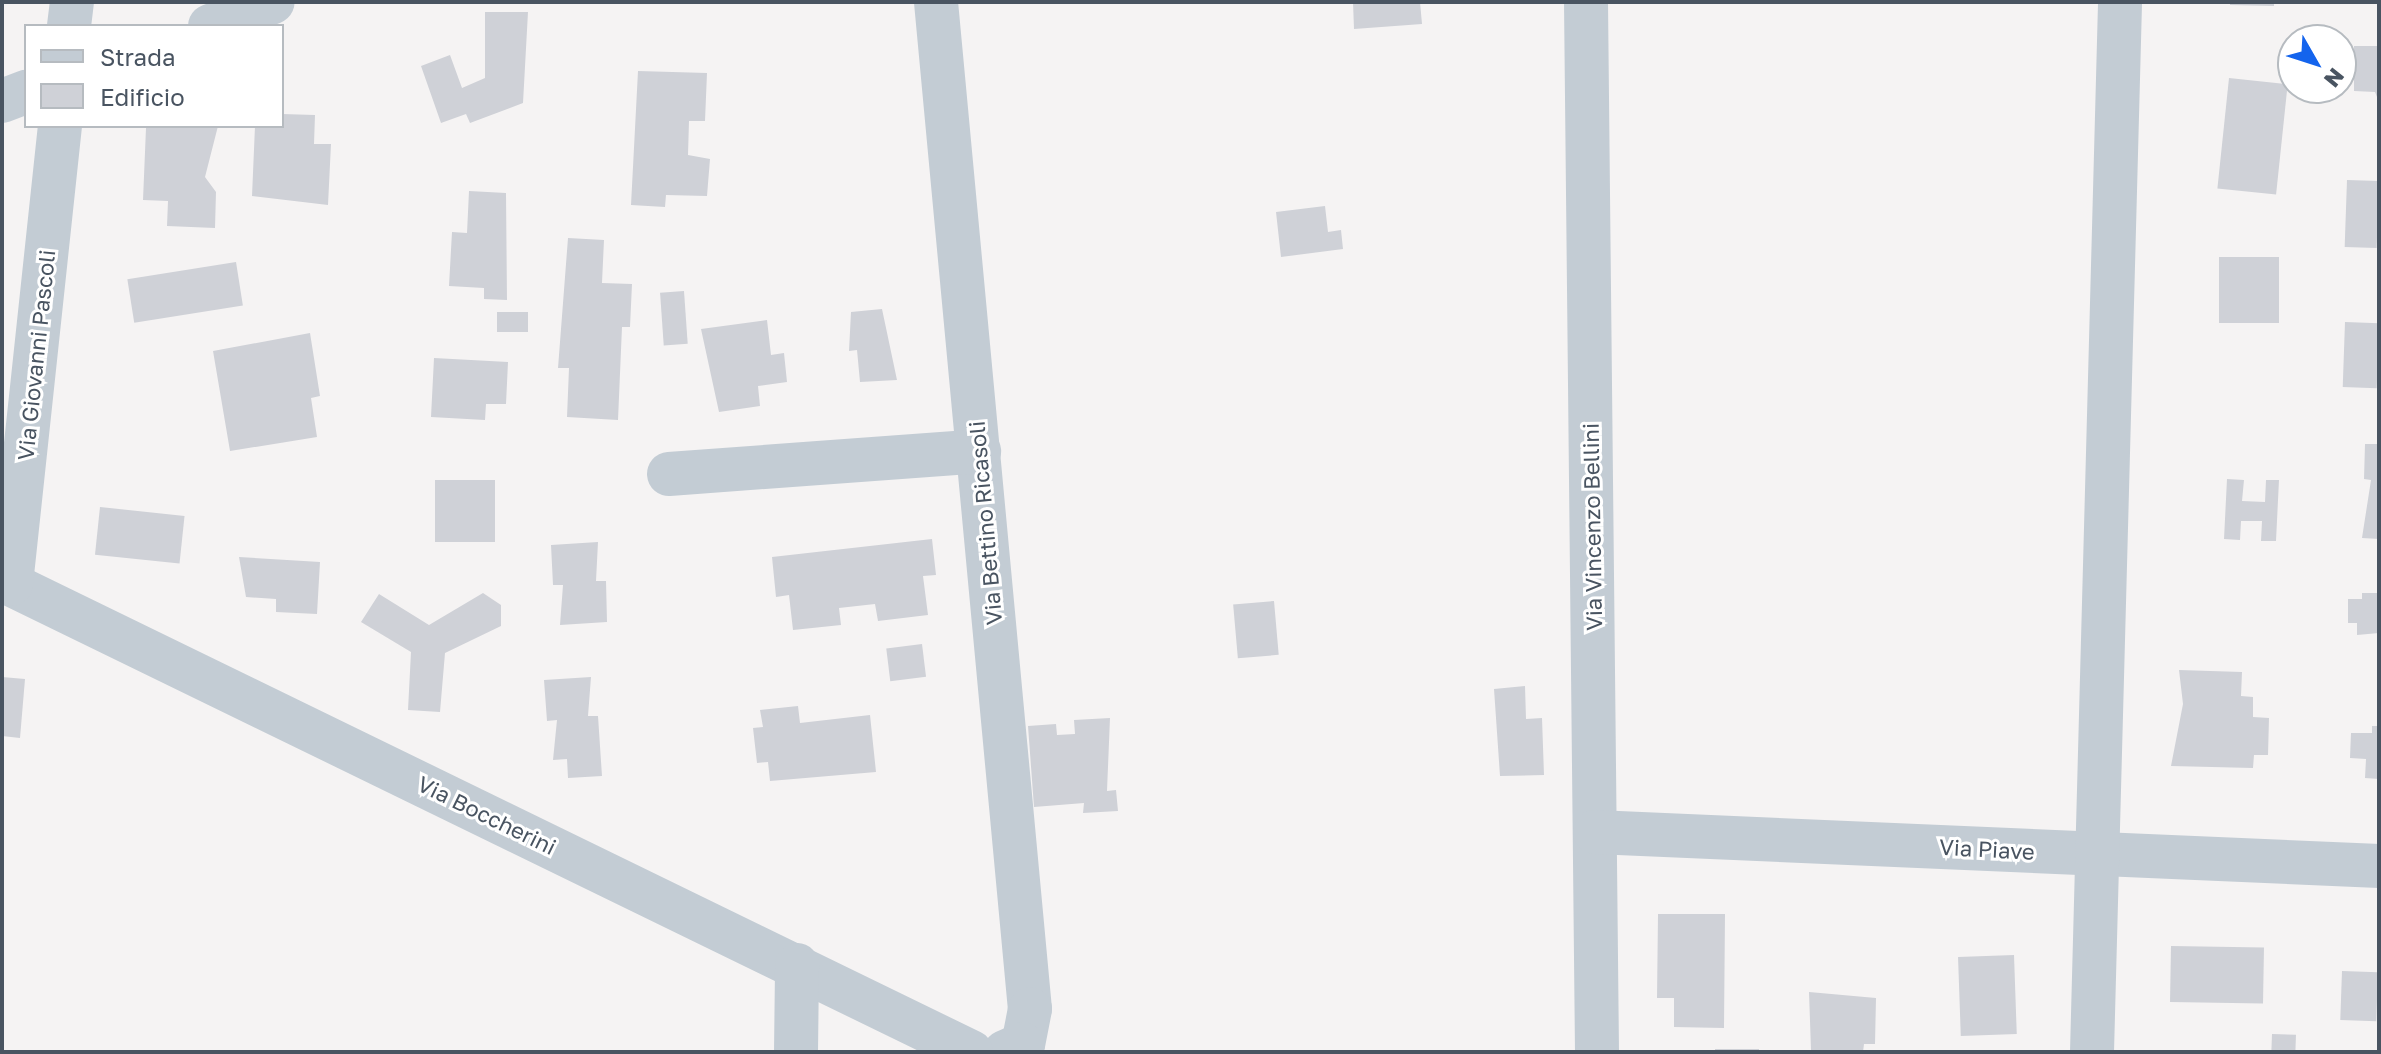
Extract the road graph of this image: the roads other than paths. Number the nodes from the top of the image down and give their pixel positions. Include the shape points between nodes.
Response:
1 (72, 2) edge
2 (273, 2) edge
3 (936, 2) edge
4 (1586, 2) edge
5 (2120, 2) edge
6 (69, 24) edge
7 (215, 24) edge
8 (24, 93) edge
9 (2, 101) edge
10 (60, 128) edge
11 (979, 451) junction
12 (669, 474) dead end
13 (6, 582) edge
14 (1595, 832) junction
15 (2102, 854) junction
16 (2379, 866) edge
17 (797, 965) junction
18 (1014, 1048) edge
19 (796, 1052) edge
20 (971, 1052) edge
21 (1597, 1052) edge
22 (2092, 1052) edge

1 - 6 street
2 - 7 street
3 - 11 street, Via Bettino Ricasoli
4 - 14 street, Via Vincenzo Bellini
5 - 15 street
8 - 9 street
10 - 13 street, Via Giovanni Pascoli
11 - 12 street
11 - 18 street, Via Bettino Ricasoli via 1030,1009
13 - 17 street, Via Boccherini
14 - 15 street, Via Piave
14 - 21 street, Via Vincenzo Bellini
15 - 16 street, Via Piave
15 - 22 street
17 - 19 street
17 - 20 street, Via Boccherini

